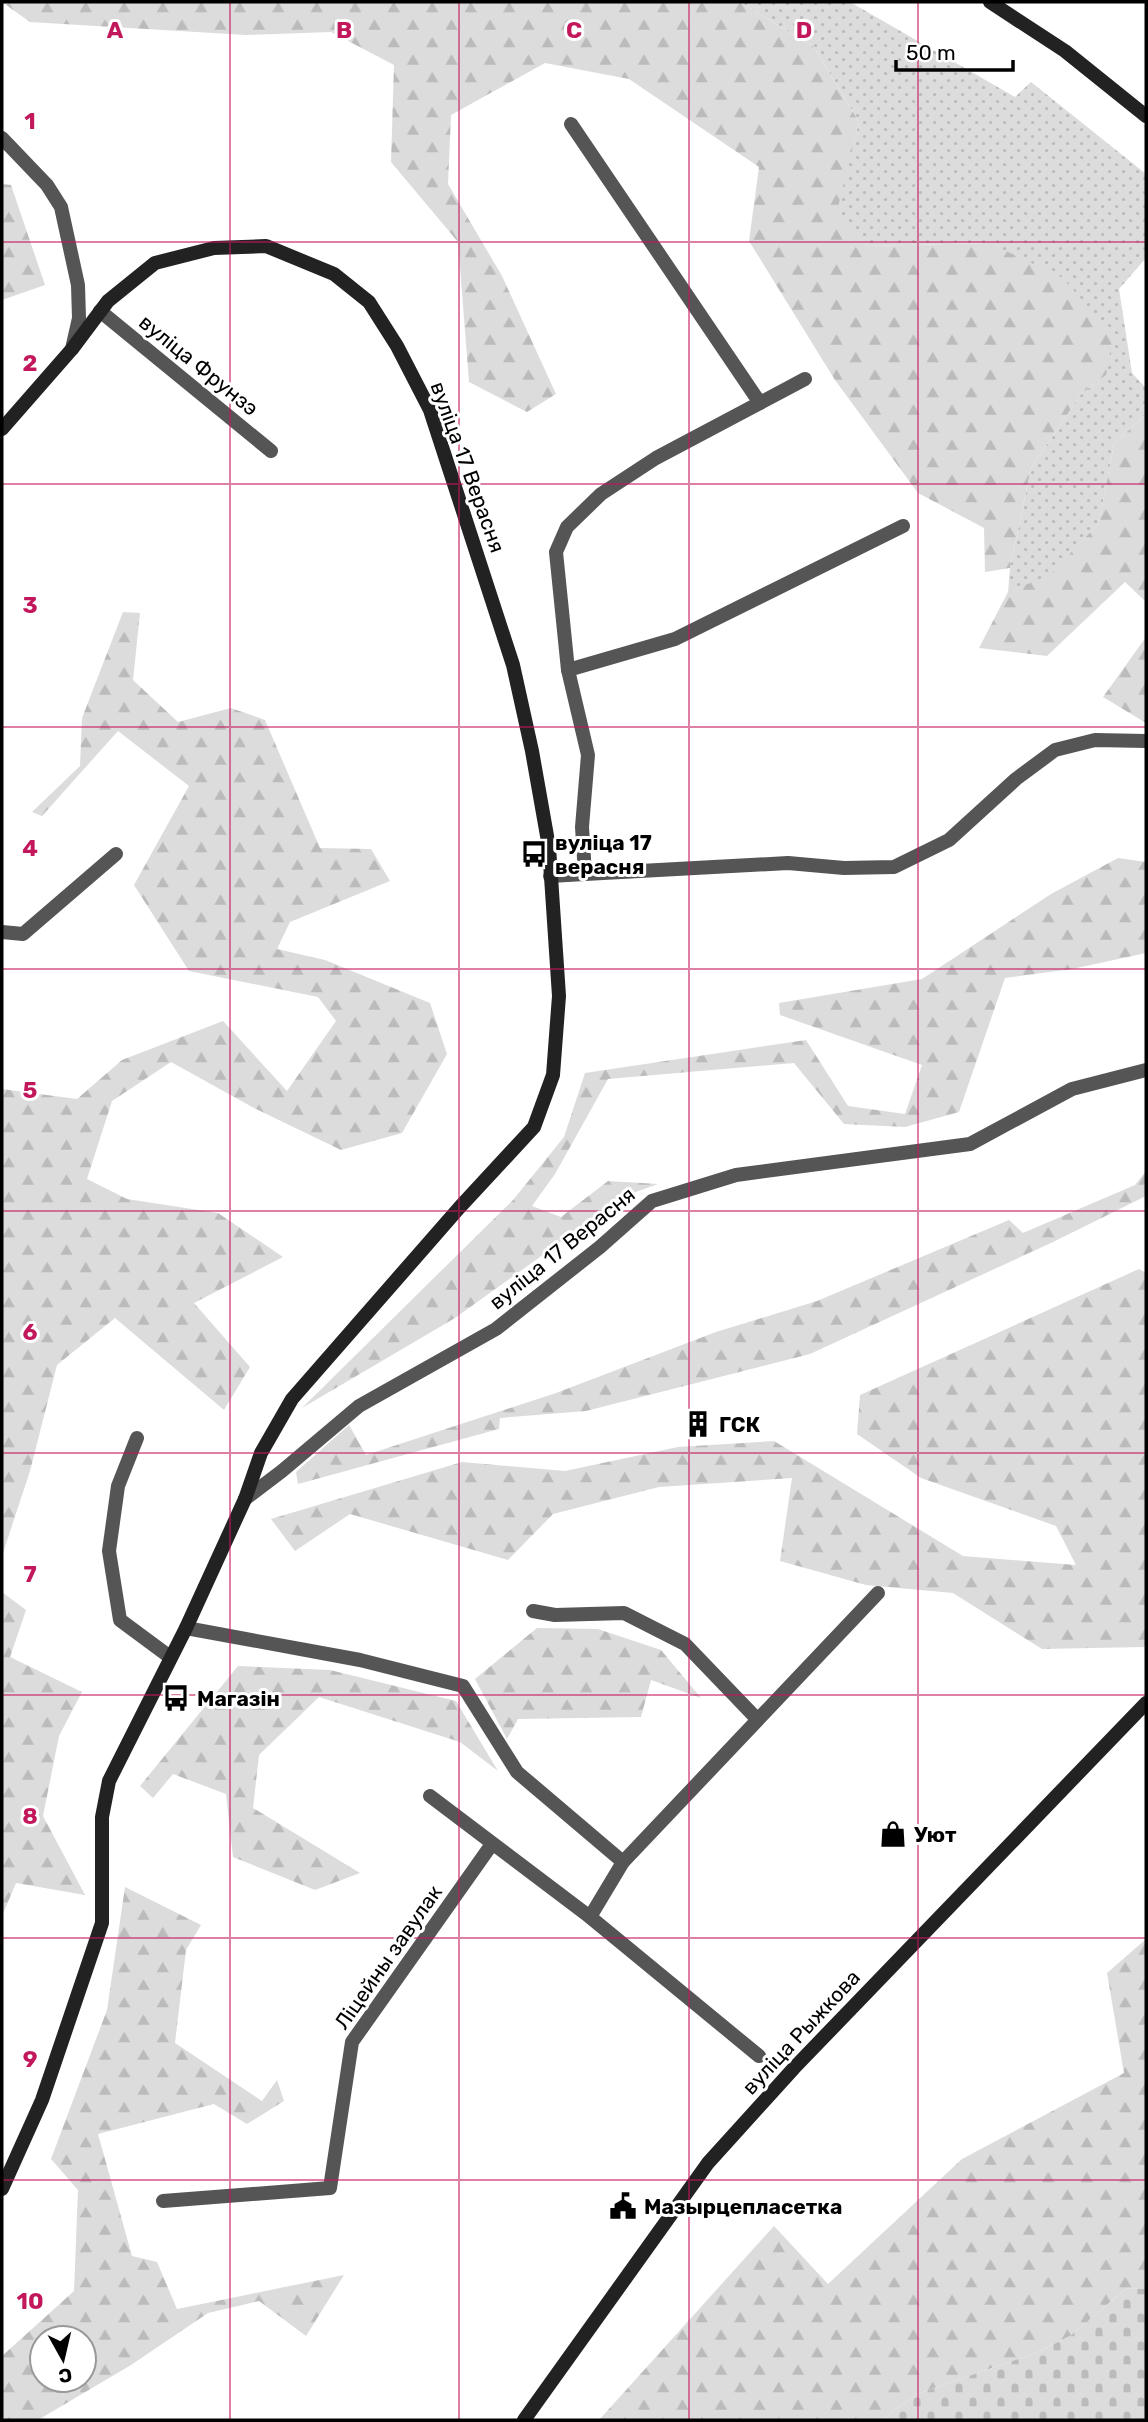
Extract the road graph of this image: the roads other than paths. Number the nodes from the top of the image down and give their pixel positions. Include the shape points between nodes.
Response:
1 (990, 2) edge
2 (1146, 116) edge
3 (571, 124) dead end
4 (2, 138) edge
5 (100, 311) junction
6 (72, 349) junction
7 (805, 379) dead end
8 (760, 403) junction
9 (2, 429) edge
10 (271, 451) dead end
11 (903, 526) dead end
12 (568, 670) junction
13 (1146, 741) edge
14 (116, 854) dead end
15 (585, 874) junction
16 (550, 876) junction
17 (2, 932) edge
18 (1146, 1070) edge
19 (137, 1438) dead end
20 (245, 1499) junction
21 (878, 1593) dead end
22 (533, 1611) dead end
23 (186, 1628) junction
24 (170, 1657) junction
25 (1146, 1703) edge
26 (757, 1720) junction
27 (430, 1796) dead end
28 (492, 1844) junction
29 (623, 1862) junction
30 (590, 1917) junction
31 (759, 2056) dead end
32 (2, 2189) edge
33 (163, 2201) dead end
34 (524, 2420) edge

1 - 2 street via 1065,51
3 - 8 street
4 - 6 street via 47,185 61,207 78,285 79,318
5 - 6 street, вуліца 17 Верасня
5 - 10 street, вуліца Фрунзэ
5 - 16 street, вуліца 17 Верасня via 155,263 214,248 265,246 334,274 369,302 430,410 513,665 549,847
6 - 9 street
7 - 8 street
8 - 12 street via 645,465 601,494 567,527 556,552
11 - 12 street via 675,639
12 - 15 street via 588,755 582,827
13 - 15 street via 1095,740 1055,750 949,840 894,867 844,869 788,863
14 - 17 street via 23,934
15 - 16 street
16 - 20 street, вуліца 17 Верасня via 559,996 553,1075 534,1127 292,1399 261,1453
18 - 20 street, вуліца 17 Верасня via 1072,1089 970,1144 736,1175 652,1201 496,1329 359,1406
19 - 24 street via 118,1486 109,1551 120,1620
20 - 23 street, вуліца 17 Верасня
21 - 26 street
22 - 26 street via 555,1615 624,1613 685,1644
23 - 24 street, вуліца 17 Верасня
23 - 29 street via 360,1660 463,1686 517,1772
24 - 32 street, вуліца 17 Верасня via 109,1781 102,1817 102,1923 42,2100
25 - 34 street, вуліца Рыжкова via 793,2068 708,2163
26 - 29 street
27 - 28 street
28 - 30 street
28 - 33 street, Ліцейны завулак via 352,2042 330,2188
29 - 30 street
30 - 31 street

